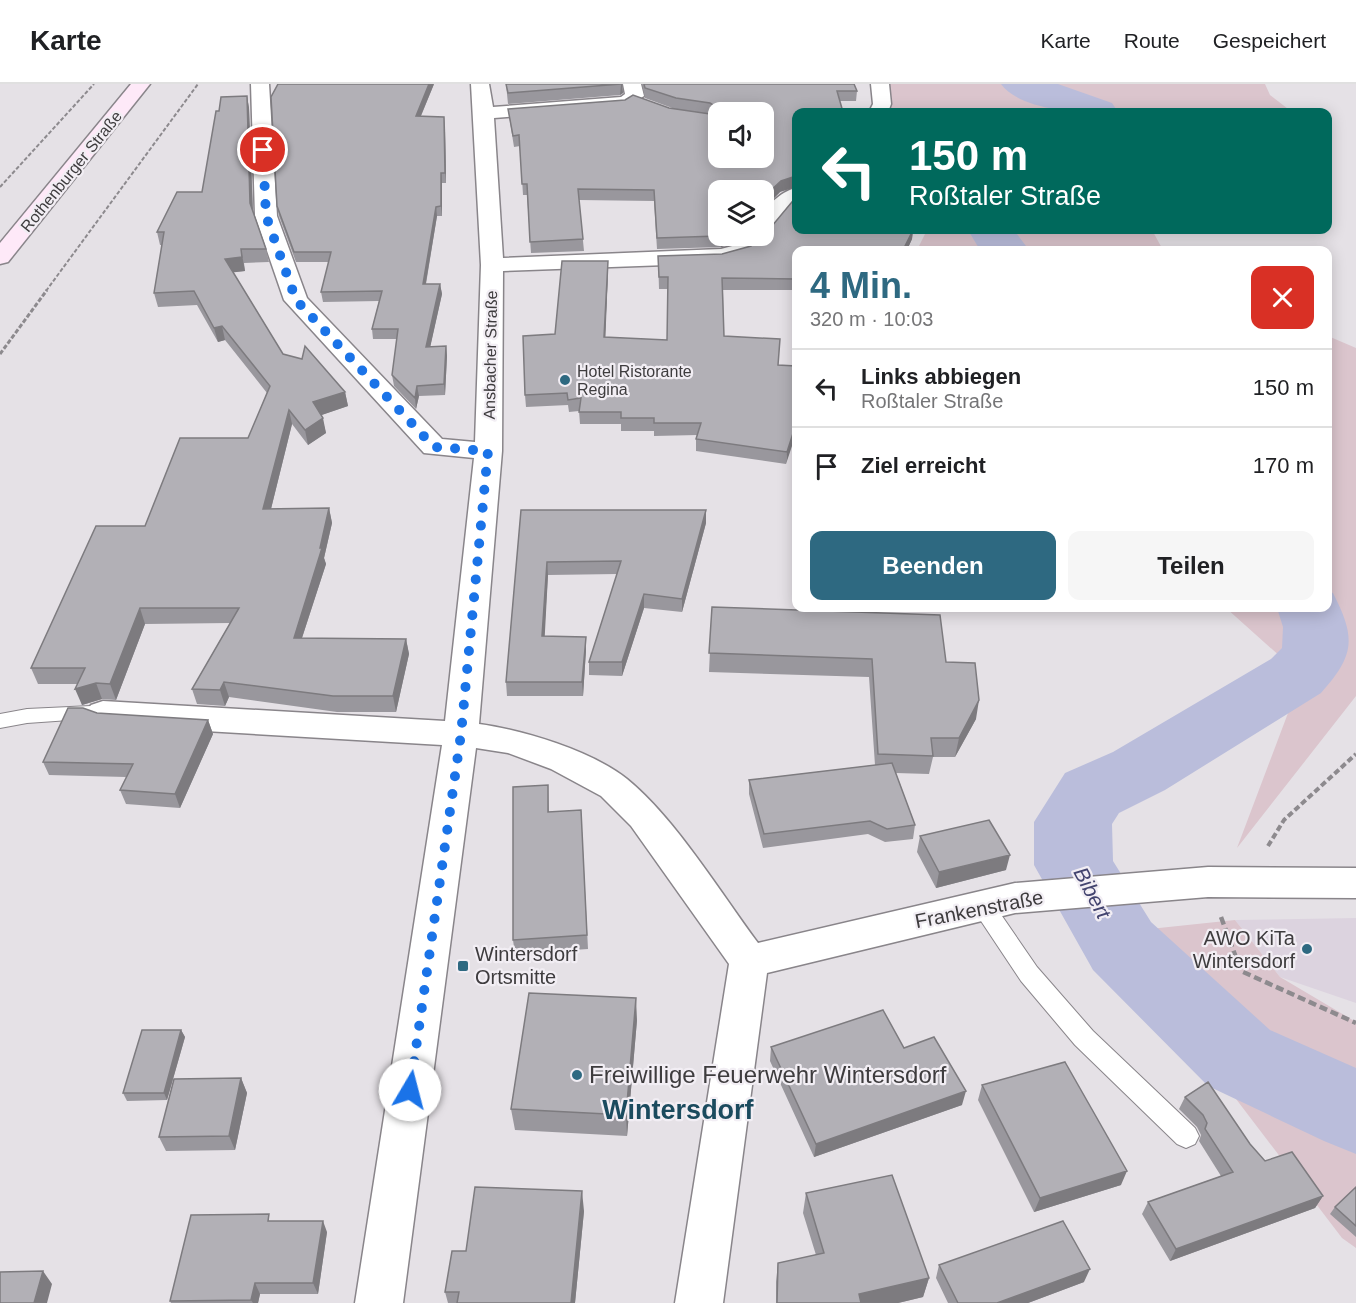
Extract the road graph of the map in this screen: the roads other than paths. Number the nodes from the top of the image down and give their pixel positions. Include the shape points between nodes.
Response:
1 (141, 84) edge
2 (260, 84) edge
3 (879, 84) edge
4 (635, 95) edge
5 (482, 98) edge
6 (880, 108) edge
7 (792, 197) edge
8 (774, 215) edge
9 (749, 246) edge
10 (0, 257) edge
11 (492, 265) junction
12 (488, 451) junction
13 (103, 713) joint
14 (0, 721) edge
15 (461, 734) junction
16 (1356, 883) edge
17 (999, 902) junction
18 (750, 961) junction
19 (1186, 1136) dead end
20 (379, 1303) edge
21 (699, 1303) edge

1 - 10 main road, Rothenburger Straße
2 - 12 street via 266,216 296,300 434,447
3 - 6 street
4 - 5 street via 617,103
5 - 11 street, Ansbacher Straße
7 - 8 street
9 - 11 street via 722,256
11 - 12 street, Ansbacher Straße
12 - 15 street, Ansbacher Straße
13 - 14 lane
13 - 15 street
15 - 18 street via 512,741 563,760 613,787 644,816
15 - 20 street, Ansbacher Straße
16 - 17 street, Frankenstraße via 1193,883
17 - 18 street, Frankenstraße
17 - 19 lane via 1029,974 1084,1038
18 - 21 street

